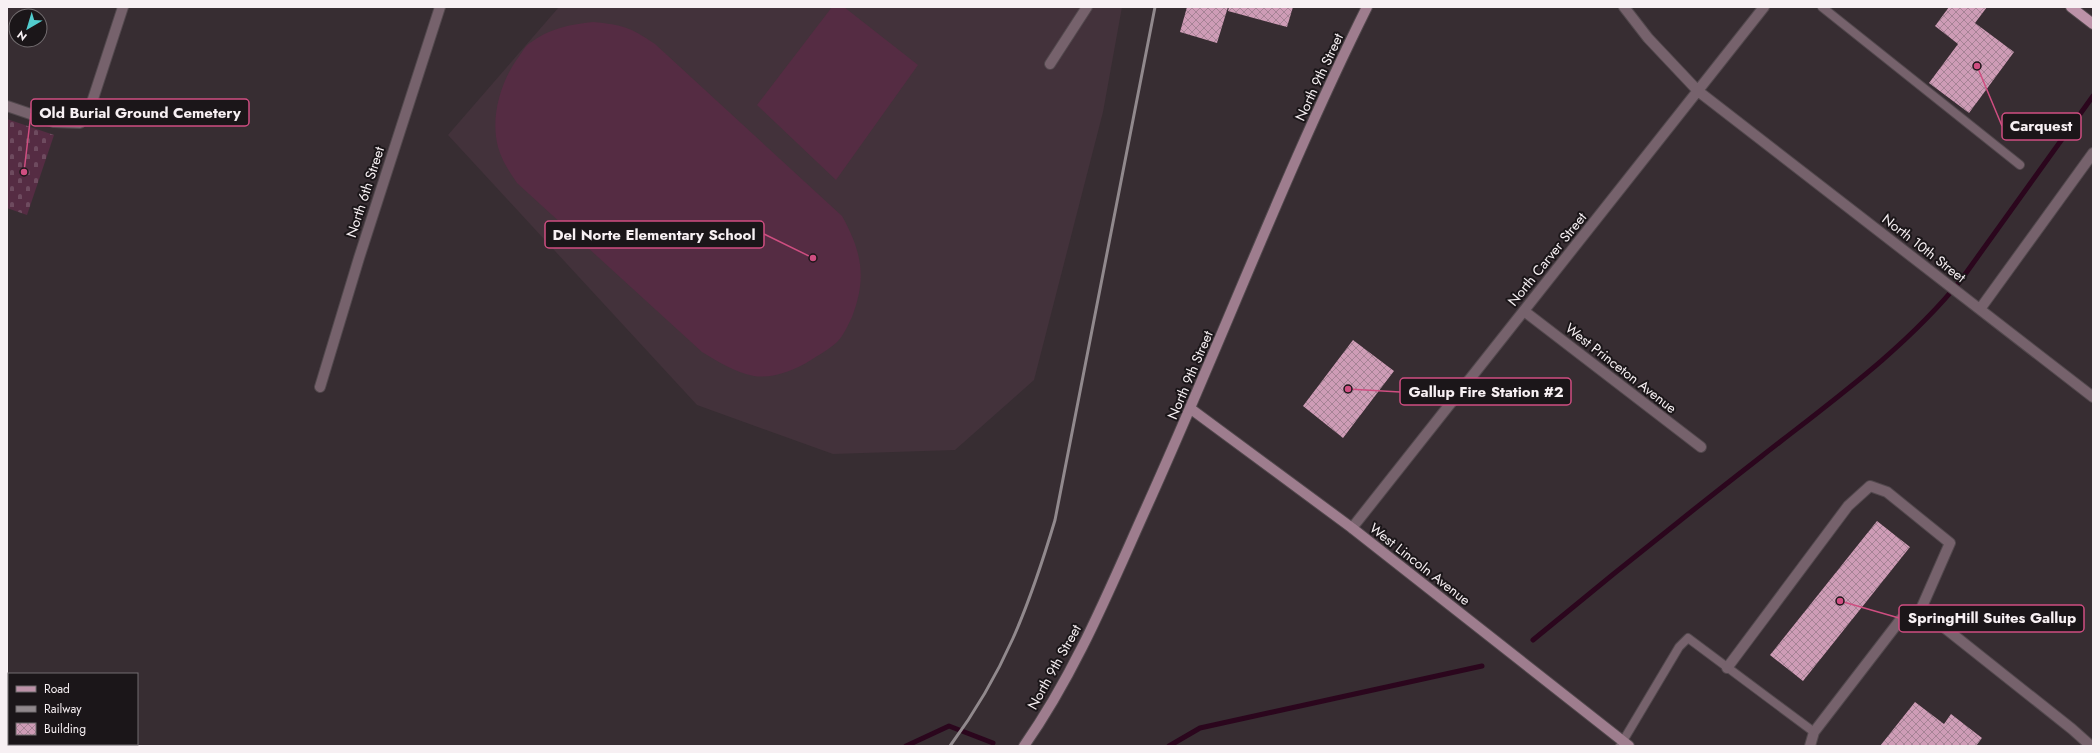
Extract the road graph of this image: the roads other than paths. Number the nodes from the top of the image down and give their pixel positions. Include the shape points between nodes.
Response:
1 (123, 7) edge
2 (440, 7) edge
3 (1087, 7) edge
4 (1368, 7) edge
5 (1624, 7) edge
6 (1764, 7) edge
7 (1822, 7) edge
8 (2071, 7) edge
9 (2093, 24) edge
10 (1050, 64) dead end
11 (1698, 91) junction
12 (7, 106) edge
13 (2093, 153) edge
14 (2020, 165) dead end
15 (1980, 309) junction
16 (1524, 310) junction
17 (320, 387) dead end
18 (2093, 397) edge
19 (1191, 409) junction
20 (1702, 448) dead end
21 (1352, 528) junction
22 (1921, 609) junction
23 (1727, 668) junction
24 (1814, 732) junction
25 (1624, 744) edge
26 (1024, 746) edge
27 (1810, 746) edge
28 (2091, 746) edge

1 - 12 street via 91,105 80,123 54,122
2 - 17 street, North 6th Street
3 - 10 street
4 - 19 main road, North 9th Street via 1327,88
5 - 11 street, North 10th Street via 1648,38
6 - 11 street, North Carver Street
7 - 14 lane
8 - 9 main road
11 - 15 street, North 10th Street
11 - 16 street, North Carver Street
13 - 15 street
15 - 18 street, North 10th Street
16 - 20 street, West Princeton Avenue
16 - 21 street, North Carver Street
19 - 21 main road, West Lincoln Avenue
19 - 26 main road, North 9th Street via 1081,652
21 - 25 main road, West Lincoln Avenue
22 - 23 street via 1950,543 1887,492 1870,486 1848,506
22 - 24 street via 1901,619
22 - 28 street
23 - 24 lane
23 - 25 lane via 1688,638 1679,647
24 - 27 street

